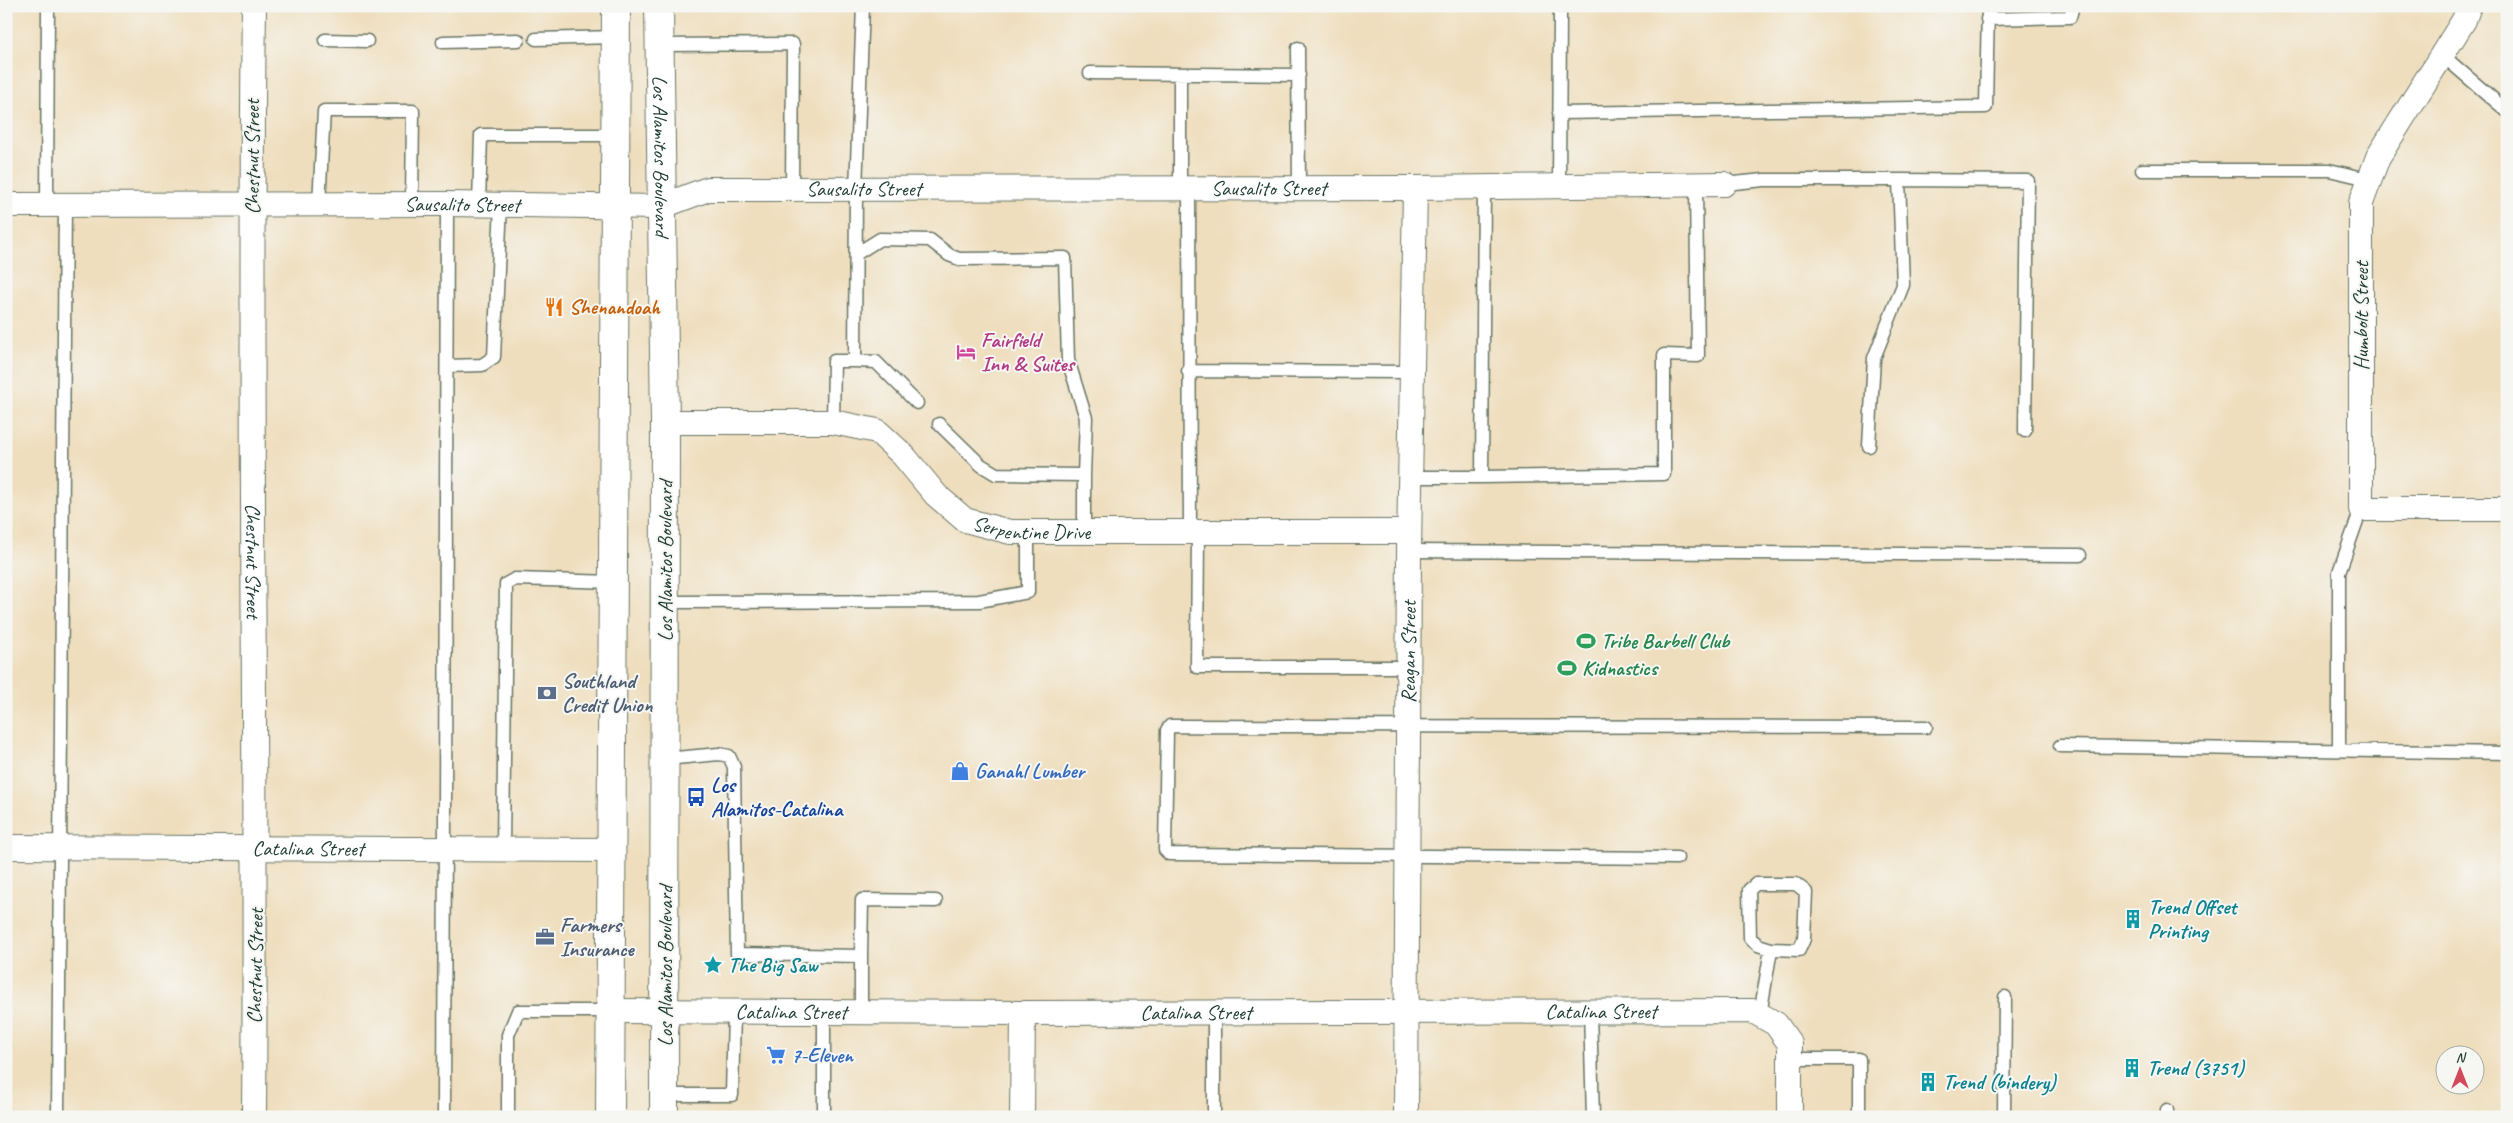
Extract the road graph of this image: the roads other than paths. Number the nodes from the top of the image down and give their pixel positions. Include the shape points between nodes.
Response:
1 (48, 6) edge
2 (254, 6) edge
3 (616, 6) edge
4 (660, 6) edge
5 (863, 6) edge
6 (2073, 6) edge
7 (2468, 6) edge
8 (1560, 11) dead end
9 (1988, 12) edge
10 (616, 37) junction
11 (536, 39) dead end
12 (325, 40) dead end
13 (518, 40) dead end
14 (368, 41) dead end
15 (443, 42) dead end
16 (659, 44) junction
17 (1298, 48) dead end
18 (2442, 55) junction
19 (1090, 73) dead end
20 (1180, 74) junction
21 (1298, 75) junction
22 (2507, 111) edge
23 (1559, 113) junction
24 (616, 135) junction
25 (2142, 170) dead end
26 (2368, 179) junction
27 (1899, 180) junction
28 (1724, 184) joint
29 (1696, 185) junction
30 (1484, 187) junction
31 (1559, 187) junction
32 (1184, 188) junction
33 (1298, 188) junction
34 (1415, 188) junction
35 (792, 189) junction
36 (856, 189) junction
37 (56, 204) junction
38 (252, 204) junction
39 (319, 204) junction
40 (412, 204) junction
41 (447, 204) junction
42 (490, 204) junction
43 (6, 205) edge
44 (616, 206) junction
45 (660, 207) junction
46 (856, 254) junction
47 (855, 362) junction
48 (447, 366) junction
49 (1188, 371) junction
50 (1412, 372) junction
51 (917, 403) dead end
52 (665, 422) junction
53 (833, 422) junction
54 (939, 424) dead end
55 (2025, 431) dead end
56 (1869, 446) dead end
57 (1084, 475) junction
58 (1410, 477) junction
59 (1482, 477) junction
60 (2361, 509) junction
61 (2507, 509) edge
62 (1028, 532) junction
63 (1084, 532) junction
64 (1194, 533) junction
65 (1409, 542) junction
66 (2080, 555) dead end
67 (612, 582) junction
68 (664, 602) junction
69 (1408, 668) junction
70 (1407, 727) junction
71 (1926, 727) dead end
72 (2060, 746) dead end
73 (2339, 750) junction
74 (2507, 753) edge
75 (665, 759) junction
76 (6, 847) edge
77 (59, 848) junction
78 (256, 848) junction
79 (446, 849) junction
80 (503, 849) junction
81 (611, 850) junction
82 (1407, 856) junction
83 (1677, 858) dead end
84 (936, 901) dead end
85 (1770, 949) junction
86 (861, 956) junction
87 (2005, 997) dead end
88 (611, 1011) junction
89 (666, 1011) junction
90 (1590, 1011) junction
91 (734, 1012) junction
92 (824, 1012) junction
93 (1214, 1012) junction
94 (1406, 1012) junction
95 (861, 1013) junction
96 (1023, 1014) junction
97 (1768, 1019) junction
98 (1790, 1059) junction
99 (664, 1106) edge
100 (58, 1117) edge
101 (254, 1117) edge
102 (444, 1117) edge
103 (508, 1117) edge
104 (610, 1117) edge
105 (824, 1117) edge
106 (1022, 1117) edge
107 (1214, 1117) edge
108 (1406, 1117) edge
109 (1593, 1117) edge
110 (1790, 1117) edge
111 (1859, 1117) edge
112 (2004, 1117) edge

1 - 37 lane
2 - 38 street, Chestnut Street
3 - 10 main road, Los Alamitos Boulevard
4 - 16 main road, Los Alamitos Boulevard
5 - 36 lane
6 - 9 lane via 2070,16
7 - 18 street, Humbolt Street via 2464,20
8 - 23 lane
9 - 23 lane via 1986,107
10 - 11 lane
10 - 24 main road, Los Alamitos Boulevard
12 - 14 lane
13 - 15 lane
16 - 35 lane via 793,44
16 - 45 main road, Los Alamitos Boulevard
17 - 21 lane
18 - 22 lane
18 - 26 street, Humbolt Street via 2378,157
19 - 20 lane
20 - 21 lane
20 - 32 lane
21 - 33 lane
23 - 31 lane
24 - 42 lane via 481,135
24 - 44 main road, Los Alamitos Boulevard
25 - 26 lane via 2329,170
26 - 60 street, Humbolt Street via 2361,203
27 - 28 lane via 1764,180
27 - 55 lane via 2028,181
27 - 56 lane via 1903,285 1874,358
28 - 29 street, Sausalito Street
29 - 31 street, Sausalito Street
29 - 59 lane via 1698,356 1664,355 1664,474
30 - 31 street, Sausalito Street
30 - 34 street, Sausalito Street
30 - 59 lane
32 - 33 street, Sausalito Street
32 - 36 street, Sausalito Street
32 - 49 lane
33 - 34 street, Sausalito Street
34 - 50 street, Reagan Street
35 - 36 street, Sausalito Street
35 - 45 street, Sausalito Street via 708,189
36 - 46 lane
37 - 38 street, Sausalito Street
37 - 43 street, Sausalito Street
37 - 77 lane
38 - 39 street, Sausalito Street
38 - 78 street, Chestnut Street
39 - 40 street, Sausalito Street
39 - 40 lane via 324,111 413,111
40 - 41 street, Sausalito Street
41 - 42 street, Sausalito Street
41 - 48 lane
42 - 44 street, Sausalito Street
42 - 48 lane via 494,357 482,365
44 - 45 street, Sausalito Street
44 - 67 main road, Los Alamitos Boulevard
45 - 52 main road, Los Alamitos Boulevard
46 - 47 lane
46 - 57 lane via 880,239 930,240 959,259 1065,258 1068,360 1086,418
47 - 51 lane via 876,362
47 - 53 lane via 834,362
48 - 79 lane
49 - 50 lane
49 - 64 lane
50 - 58 street, Reagan Street
52 - 53 street, Serpentine Drive
52 - 68 main road, Los Alamitos Boulevard
53 - 62 street, Serpentine Drive via 877,431 903,455 936,496 965,520 1010,532
54 - 57 lane via 981,465 996,474
57 - 63 lane
58 - 59 lane
58 - 65 street, Reagan Street
60 - 61 street
60 - 73 lane via 2339,572
62 - 63 street, Serpentine Drive
62 - 68 lane via 1028,592 979,601
63 - 64 street, Serpentine Drive
64 - 65 street, Serpentine Drive
64 - 69 lane via 1197,667
65 - 66 lane
65 - 69 street, Reagan Street
67 - 80 lane via 515,579 506,584
67 - 81 main road, Los Alamitos Boulevard
68 - 75 main road, Los Alamitos Boulevard
69 - 70 street, Reagan Street
70 - 71 lane
70 - 82 street, Reagan Street
70 - 82 lane via 1170,726 1166,730 1165,850 1170,854
72 - 73 lane
73 - 74 lane
75 - 86 lane via 719,754 728,756 734,767 737,954
75 - 89 main road, Los Alamitos Boulevard
76 - 77 street, Catalina Street
77 - 78 street, Catalina Street
77 - 100 lane
78 - 79 street, Catalina Street
78 - 101 street, Chestnut Street
79 - 80 street, Catalina Street
79 - 102 lane
80 - 81 street, Catalina Street
81 - 88 main road, Los Alamitos Boulevard
82 - 83 lane
82 - 94 street, Reagan Street
84 - 86 lane via 862,900
85 - 85 lane via 1799,950 1804,939 1806,892 1796,884 1756,884 1749,890 1750,938
85 - 97 lane
86 - 95 lane
87 - 112 lane
88 - 89 street, Catalina Street
88 - 103 lane via 518,1011 508,1035
88 - 104 main road, Los Alamitos Boulevard
89 - 91 street, Catalina Street
89 - 99 main road, Los Alamitos Boulevard
90 - 94 street, Catalina Street
90 - 97 street, Catalina Street via 1753,1011
90 - 109 lane
91 - 92 street, Catalina Street
91 - 99 lane via 732,1095
92 - 95 street, Catalina Street
92 - 105 lane
93 - 94 street, Catalina Street
93 - 96 street, Catalina Street
93 - 107 lane
94 - 108 street, Reagan Street
95 - 96 street, Catalina Street
96 - 106 street
97 - 98 street via 1790,1044
98 - 110 street
98 - 111 lane via 1859,1059

